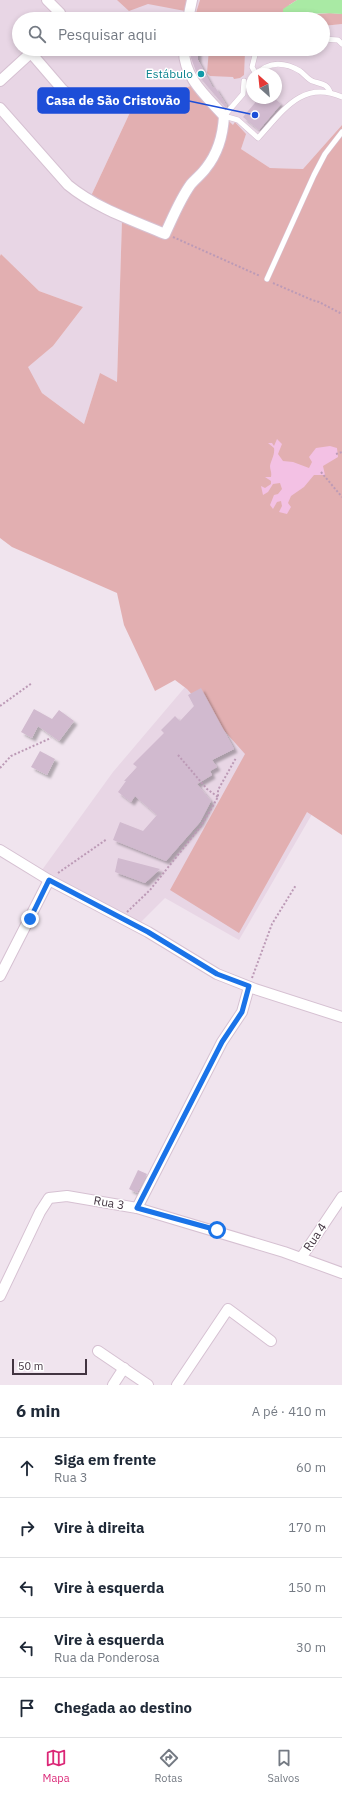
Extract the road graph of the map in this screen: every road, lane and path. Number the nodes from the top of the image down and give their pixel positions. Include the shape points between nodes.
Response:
1 (47, 0) edge
2 (192, 0) edge
3 (59, 12) edge
4 (189, 12) edge
5 (330, 39) edge
6 (342, 44) edge
7 (28, 56) edge
8 (37, 56) edge
9 (186, 56) edge
10 (255, 56) edge
11 (253, 68) edge
12 (265, 68) edge
13 (0, 81) edge
14 (244, 81) dead end
15 (330, 92) junction
16 (342, 97) edge
17 (116, 100) dead end
18 (0, 108) edge
19 (224, 116) junction
20 (342, 132) edge
21 (165, 234) junction
22 (267, 279) junction
23 (342, 314) edge
24 (342, 452) edge
25 (336, 454) dead end
26 (321, 472) dead end
27 (342, 497) edge
28 (32, 683) dead end
29 (0, 706) edge
30 (51, 738) dead end
31 (178, 755) dead end
32 (236, 758) dead end
33 (0, 768) edge
34 (218, 797) junction
35 (107, 839) dead end
36 (0, 850) edge
37 (49, 880) junction
38 (296, 885) dead end
39 (121, 917) junction
40 (0, 976) edge
41 (249, 986) junction
42 (342, 1016) edge
43 (342, 1196) edge
44 (137, 1208) junction
45 (301, 1258) junction
46 (342, 1273) edge
47 (0, 1296) edge
48 (271, 1341) dead end
49 (98, 1351) dead end
50 (124, 1368) junction
51 (113, 1385) edge
52 (148, 1385) edge
53 (177, 1385) edge

1 - 3 street
2 - 4 street
5 - 6 lane via 338,40
7 - 13 street
8 - 17 street via 68,94
9 - 19 street via 196,86
10 - 11 lane
12 - 15 lane via 269,65 285,64 311,80 324,84
14 - 19 lane via 243,94
15 - 16 lane
15 - 19 lane via 307,94 292,101 258,138 238,120
18 - 21 street via 68,185 109,209
19 - 21 street via 218,151 206,169 191,184
20 - 22 lane via 325,154 314,175
21 - 22 path
22 - 23 path
24 - 25 path
26 - 27 path
28 - 29 path
30 - 33 path via 10,756
31 - 34 path via 207,789
32 - 34 path via 218,790
34 - 39 path via 196,832 150,890
35 - 37 path
36 - 37 street
37 - 39 street
37 - 40 street
38 - 41 path via 272,924
39 - 41 street via 217,974
41 - 42 street
41 - 44 street via 242,1012 222,1042
43 - 45 street, Rua 4
44 - 45 street, Rua 3
44 - 47 street, Rua 3 via 67,1196 49,1198
45 - 46 street, Rua 3
48 - 53 street via 228,1309
49 - 50 street
50 - 51 street
50 - 52 street

